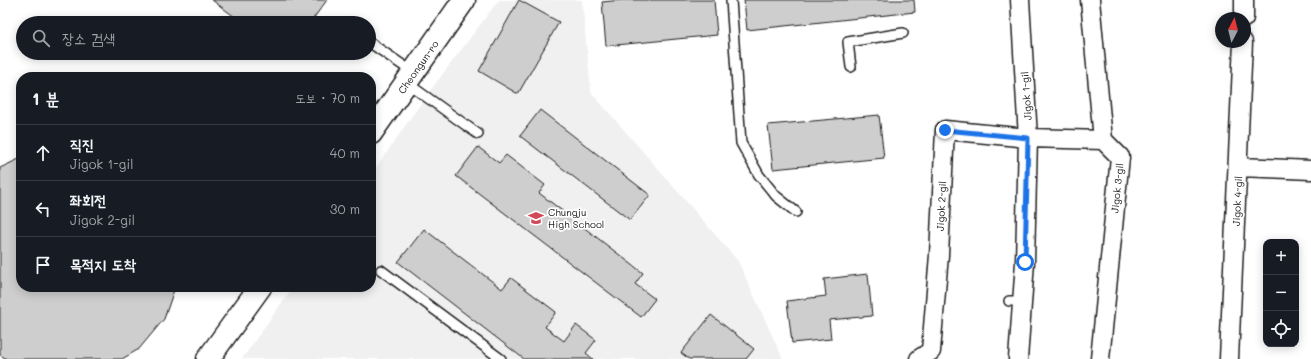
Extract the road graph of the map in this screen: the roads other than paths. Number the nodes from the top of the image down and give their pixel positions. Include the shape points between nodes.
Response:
1 (464, 0) edge
2 (731, 0) edge
3 (1020, 0) edge
4 (1090, 0) edge
5 (1244, 0) edge
6 (1244, 12) edge
7 (903, 34) dead end
8 (376, 48) edge
9 (1243, 48) edge
10 (851, 67) dead end
11 (410, 78) junction
12 (376, 126) edge
13 (478, 134) dead end
14 (1028, 138) junction
15 (1103, 140) junction
16 (1238, 167) junction
17 (1311, 170) edge
18 (796, 212) dead end
19 (381, 270) dead end
20 (256, 292) edge
21 (208, 359) edge
22 (501, 359) edge
23 (919, 359) edge
24 (1018, 359) edge
25 (1100, 359) edge
26 (1229, 359) edge

1 - 11 street, Cheongun-ro
2 - 18 lane via 741,143 759,175 776,196
3 - 14 street, Jigok 1-gil
4 - 15 street
5 - 6 street
7 - 10 lane via 848,42
8 - 11 lane
9 - 16 street, Jigok 4-gil
11 - 12 street, Cheongun-ro
11 - 13 lane
14 - 15 street
14 - 23 street, Jigok 2-gil via 945,130 931,351
14 - 24 street, Jigok 1-gil via 1025,262 1015,301
15 - 25 street, Jigok 3-gil via 1120,157
16 - 17 street
16 - 26 street, Jigok 4-gil
19 - 22 lane
20 - 21 street

